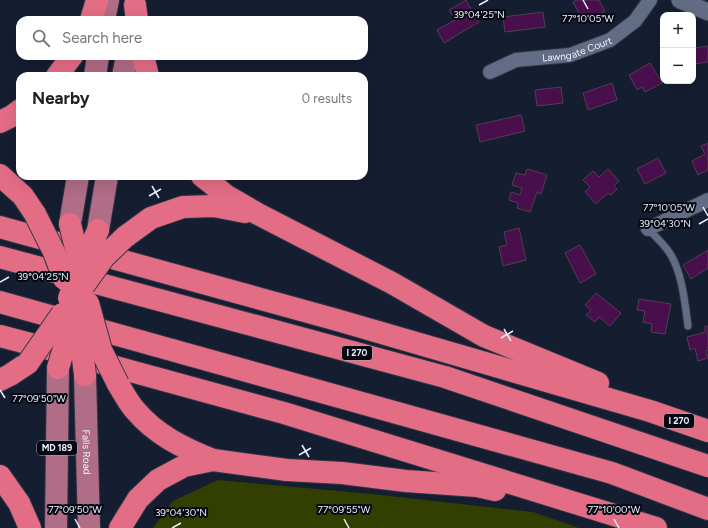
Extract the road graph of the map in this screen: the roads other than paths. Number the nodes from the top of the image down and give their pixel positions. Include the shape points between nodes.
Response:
1 (97, 0) edge
2 (108, 0) edge
3 (650, 0) edge
4 (680, 0) edge
5 (708, 12) edge
6 (92, 16) edge
7 (105, 16) edge
8 (69, 60) edge
9 (97, 60) edge
10 (126, 60) edge
11 (144, 60) edge
12 (61, 72) edge
13 (96, 72) edge
14 (124, 72) edge
15 (147, 72) edge
16 (490, 72) dead end
17 (16, 113) edge
18 (0, 122) edge
19 (0, 174) edge
20 (77, 180) edge
21 (106, 180) edge
22 (207, 180) edge
23 (708, 200) edge
24 (258, 214) junction
25 (70, 224) joint
26 (0, 227) edge
27 (648, 229) joint
28 (98, 230) joint
29 (0, 258) edge
30 (72, 293) junction
31 (0, 302) edge
32 (688, 326) dead end
33 (0, 336) edge
34 (58, 368) joint
35 (85, 375) joint
36 (0, 380) edge
37 (650, 411) junction
38 (708, 431) edge
39 (213, 460) junction
40 (708, 466) edge
41 (0, 476) edge
42 (708, 509) edge
43 (30, 528) edge
44 (56, 528) edge
45 (89, 528) edge
46 (120, 528) edge
47 (650, 528) edge
48 (656, 528) edge

1 - 6 highway
2 - 7 main road
3 - 16 street, Lawngate Court via 635,21 610,40 570,55 516,60
4 - 5 street
8 - 12 highway
9 - 13 main road
10 - 14 main road
11 - 15 highway
17 - 18 highway
19 - 30 highway, bridge via 23,196 35,214
20 - 25 main road
21 - 28 main road
22 - 24 highway via 227,196
23 - 27 street
24 - 30 highway, bridge via 214,206 183,207 151,218 125,237
24 - 37 highway via 392,283 484,336 597,382
25 - 30 highway, bridge
26 - 37 highway, I 270 via 337,320
27 - 32 lane via 669,252 678,269
28 - 30 highway, bridge
29 - 40 highway, I 270 via 445,377
30 - 34 highway, bridge
30 - 35 highway, bridge
30 - 36 highway, bridge via 28,363
30 - 39 highway, bridge via 134,410 155,430 184,448
31 - 42 highway via 612,473
33 - 48 highway via 284,413
34 - 44 main road, MD 189
35 - 45 main road, Falls Road / MD 189
37 - 38 highway, I 270
39 - 46 highway via 184,466 158,480 138,499
39 - 47 highway via 287,470 477,486
41 - 43 highway via 19,503

